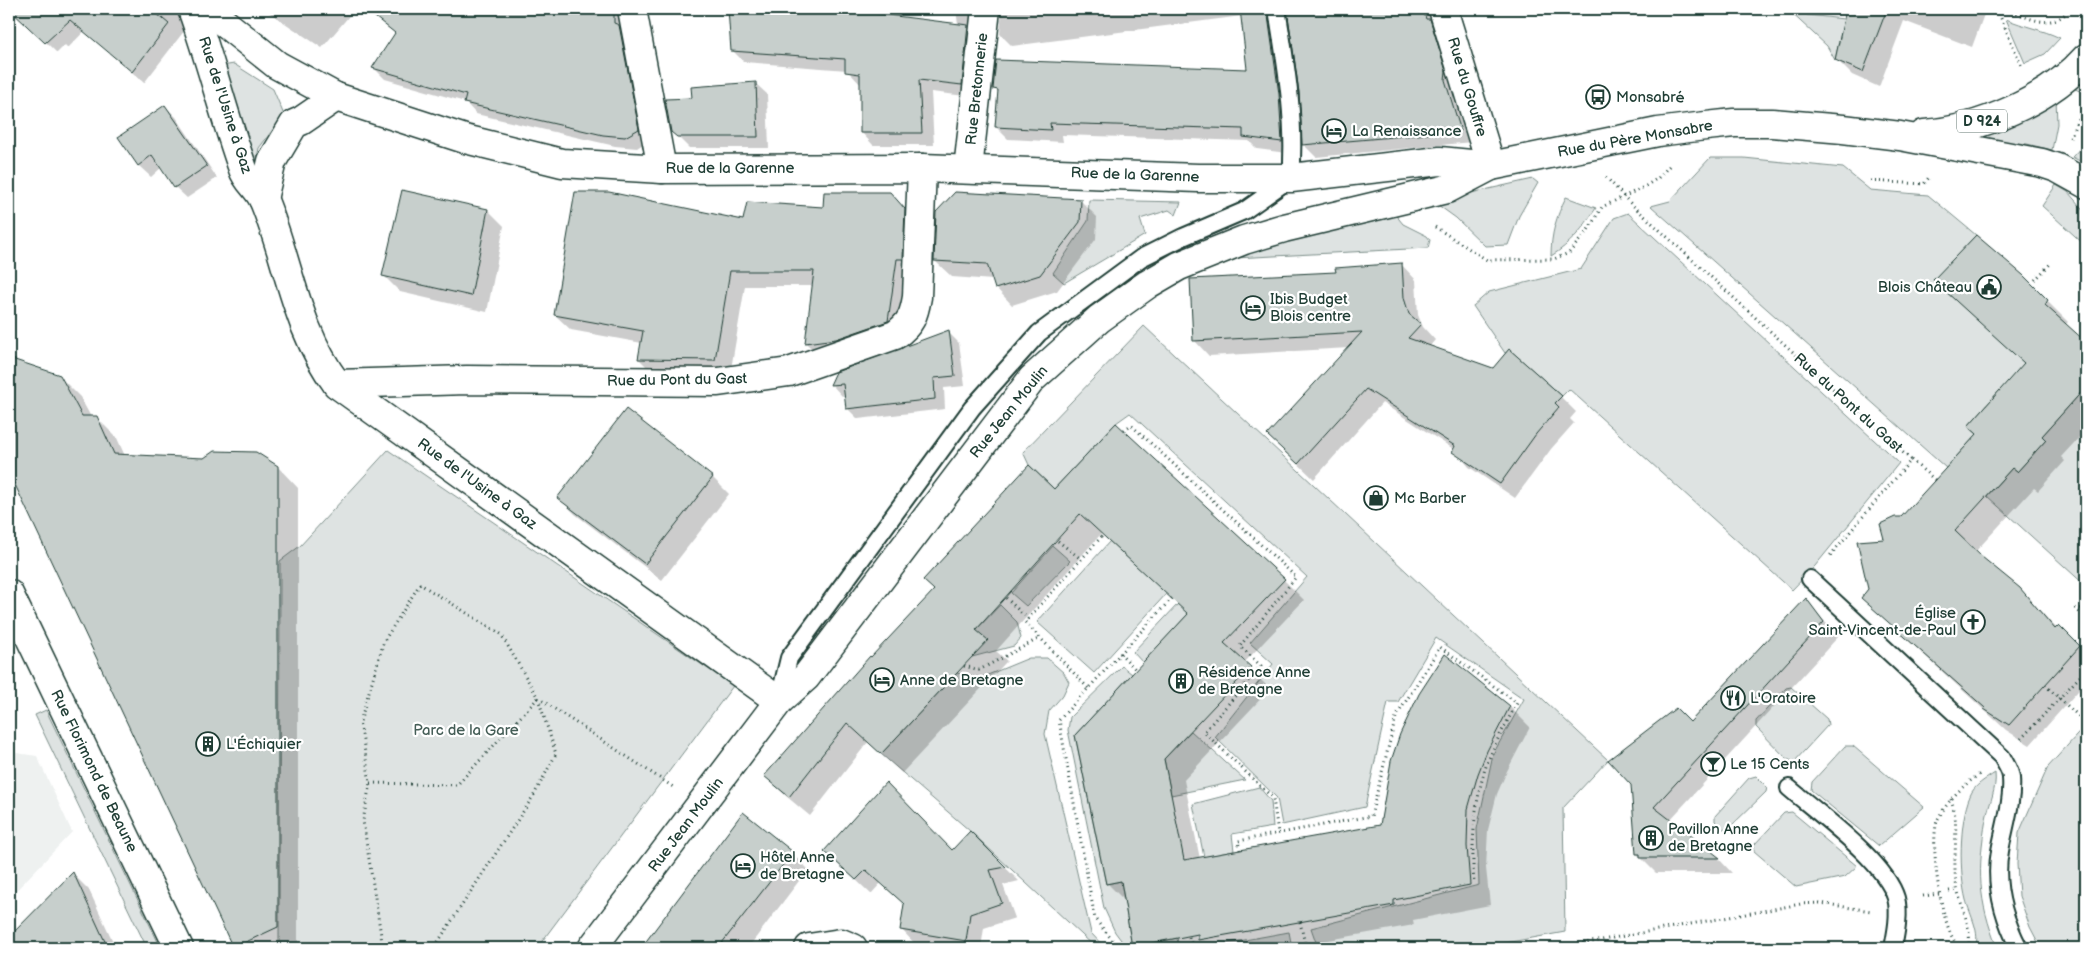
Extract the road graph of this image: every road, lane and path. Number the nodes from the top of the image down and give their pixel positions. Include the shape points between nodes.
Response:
1 (192, 9) edge
2 (207, 9) edge
3 (632, 9) edge
4 (986, 9) edge
5 (1277, 9) edge
6 (1443, 9) edge
7 (2004, 9) edge
8 (2014, 9) edge
9 (2070, 9) edge
10 (1998, 10) edge
11 (2086, 58) edge
12 (2025, 74) dead end
13 (336, 97) junction
14 (2086, 113) edge
15 (1900, 136) junction
16 (2067, 145) dead end
17 (1579, 147) junction
18 (1491, 166) junction
19 (922, 168) junction
20 (662, 169) junction
21 (968, 169) junction
22 (1932, 171) dead end
23 (1291, 178) junction
24 (1870, 180) dead end
25 (2086, 184) edge
26 (1644, 187) dead end
27 (1624, 196) junction
28 (263, 199) junction
29 (1403, 200) joint
30 (1431, 224) dead end
31 (2052, 262) dead end
32 (2035, 280) dead end
33 (337, 384) junction
34 (1124, 430) dead end
35 (1911, 460) junction
36 (1935, 480) dead end
37 (1103, 535) dead end
38 (1058, 541) dead end
39 (1081, 560) junction
40 (1810, 579) joint
41 (9, 594) edge
42 (1006, 598) dead end
43 (1172, 598) dead end
44 (2086, 609) edge
45 (2086, 618) edge
46 (1028, 619) junction
47 (1040, 638) junction
48 (1120, 653) junction
49 (964, 666) dead end
50 (1136, 670) dead end
51 (2086, 670) edge
52 (2045, 685) dead end
53 (1088, 688) junction
54 (538, 698) junction
55 (2059, 698) junction
56 (779, 701) junction
57 (2086, 723) edge
58 (2017, 744) dead end
59 (1986, 770) dead end
60 (370, 784) junction
61 (673, 787) dead end
62 (1789, 788) dead end
63 (1951, 799) junction
64 (1278, 834) junction
65 (2086, 834) edge
66 (1240, 850) dead end
67 (2086, 858) edge
68 (1474, 883) dead end
69 (1957, 890) junction
70 (1949, 892) dead end
71 (1300, 922) dead end
72 (1897, 923) junction
73 (1189, 936) dead end
74 (179, 948) edge
75 (383, 948) edge
76 (434, 948) edge
77 (592, 948) edge
78 (809, 948) edge
79 (853, 948) edge
80 (1119, 948) edge
81 (1193, 948) edge
82 (1306, 948) edge
83 (1558, 948) edge
84 (1893, 948) edge
85 (1961, 948) edge
86 (1967, 948) edge
87 (2019, 948) edge

1 - 28 street, Rue de l'Usine à Gaz via 244,171
2 - 13 street, Rue de la Garenne via 277,65
3 - 20 street
4 - 21 street, Rue Bretonnerie
5 - 23 lane via 1289,82 1293,151
6 - 18 street, Rue du Gouffre
7 - 10 path
8 - 9 path via 2026,18 2051,22 2064,17
10 - 12 path
11 - 15 street, D 924 via 2057,83 2021,106 1990,119 1938,133
13 - 20 street, Rue de la Garenne via 464,138 562,163
13 - 28 street, Rue de l'Usine à Gaz via 294,124 272,161
14 - 16 path via 2080,114
15 - 17 street, Rue du Père Monsabre via 1806,126 1734,123 1658,132
15 - 25 street via 2042,163
17 - 18 street, Rue du Père Monsabre
17 - 27 path, Rue du Pont du Gast
18 - 23 street, Rue du Père Monsabre via 1440,161
18 - 29 street, Rue du Père Monsabre via 1447,189
19 - 20 street, Rue de la Garenne
19 - 21 street, Rue de la Garenne
19 - 33 street, Rue du Pont du Gast via 914,315 907,327 895,335 789,372 718,382 467,380
21 - 23 street, Rue de la Garenne via 1198,178
22 - 24 path via 1924,184
23 - 56 lane, Rue Jean Moulin via 1244,211 1140,258 1039,333 972,408 789,658
26 - 27 path
27 - 30 path via 1602,207 1569,253 1554,260 1487,260
27 - 35 path, Rue du Pont du Gast
28 - 33 street, Rue de l'Usine à Gaz via 298,308 326,370
29 - 56 street, Rue Jean Moulin via 1284,228 1219,250 1179,266 1099,319 1032,379 806,677
31 - 32 path
33 - 56 street, Rue de l'Usine à Gaz
34 - 64 path via 1131,425 1296,577 1240,646 1261,666 1204,732 1273,798
35 - 36 path
35 - 40 path, Rue du Pont du Gast
37 - 39 path
38 - 39 path
39 - 46 path
40 - 87 lane via 2002,757 2012,777 2000,853 2000,894 2010,930
41 - 74 street, Rue Florimond de Beaune
42 - 46 path
43 - 48 path
44 - 45 path via 2075,608
46 - 47 path via 1025,622
47 - 49 path via 979,670
47 - 53 path
48 - 50 path
48 - 53 path
51 - 55 path
52 - 55 path
53 - 80 path via 1059,720 1096,919
54 - 60 path via 457,785
54 - 60 path via 501,634 420,584 384,641 360,722
54 - 61 path
54 - 76 path via 556,754 534,795
55 - 57 path
55 - 58 path
56 - 77 street, Rue Jean Moulin
59 - 63 path
60 - 75 path via 363,821
62 - 72 lane via 1868,857 1882,874 1896,900
63 - 69 path via 1956,812
63 - 85 path via 1937,820 1935,861 1944,910 1956,943
64 - 66 path via 1238,841
64 - 68 path via 1371,816 1396,717 1440,647 1517,703 1486,769 1476,812 1472,850
65 - 67 path
69 - 70 path
69 - 86 path via 1971,937
71 - 82 path
72 - 83 path via 1878,912 1820,903
72 - 84 lane
73 - 81 path
78 - 79 street via 841,943

